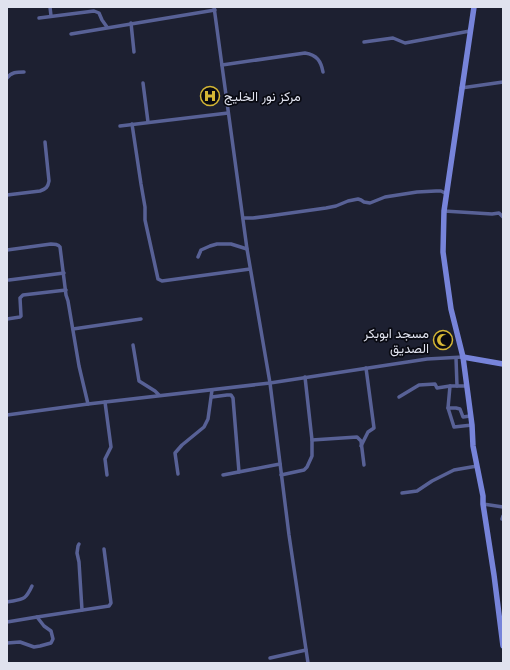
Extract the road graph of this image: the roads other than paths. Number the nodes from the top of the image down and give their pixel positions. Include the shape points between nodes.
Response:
1 (50, 7) edge
2 (474, 7) edge
3 (214, 9) edge
4 (51, 16) junction
5 (39, 18) dead end
6 (131, 23) junction
7 (107, 27) junction
8 (470, 32) junction
9 (71, 34) dead end
10 (364, 42) dead end
11 (134, 52) dead end
12 (222, 65) junction
13 (24, 72) dead end
14 (323, 72) dead end
15 (7, 78) edge
16 (503, 82) edge
17 (143, 83) dead end
18 (461, 88) junction
19 (228, 113) junction
20 (148, 122) junction
21 (132, 124) junction
22 (120, 126) dead end
23 (45, 142) dead end
24 (447, 194) junction
25 (7, 195) edge
26 (444, 211) junction
27 (503, 217) edge
28 (243, 218) junction
29 (247, 249) junction
30 (7, 250) edge
31 (198, 257) dead end
32 (250, 269) junction
33 (64, 273) junction
34 (9, 280) dead end
35 (66, 290) junction
36 (7, 319) edge
37 (141, 319) dead end
38 (73, 329) junction
39 (132, 345) dead end
40 (460, 357) junction
41 (503, 364) edge
42 (366, 368) junction
43 (305, 378) junction
44 (270, 383) junction
45 (450, 386) junction
46 (457, 386) junction
47 (466, 386) junction
48 (212, 390) junction
49 (159, 395) junction
50 (212, 397) junction
51 (399, 397) dead end
52 (105, 402) junction
53 (88, 404) junction
54 (448, 408) junction
55 (7, 415) edge
56 (470, 416) junction
57 (472, 425) junction
58 (312, 440) junction
59 (361, 446) junction
60 (280, 464) junction
61 (364, 465) dead end
62 (477, 466) junction
63 (239, 472) junction
64 (178, 474) dead end
65 (107, 475) dead end
66 (223, 475) dead end
67 (281, 475) junction
68 (402, 493) dead end
69 (483, 504) junction
70 (503, 507) edge
71 (79, 544) dead end
72 (104, 550) dead end
73 (32, 586) dead end
74 (7, 602) edge
75 (82, 610) junction
76 (37, 617) junction
77 (7, 622) edge
78 (7, 643) edge
79 (503, 646) edge
80 (306, 650) junction
81 (270, 658) dead end
82 (308, 663) edge

1 - 4 street
2 - 8 street
3 - 6 street
3 - 12 street
4 - 5 street
4 - 7 street via 94,11 99,13
6 - 7 street
6 - 11 street
7 - 9 street
8 - 10 street via 405,43 393,38
8 - 18 street
12 - 14 street via 305,52 320,61
12 - 19 street
13 - 15 street via 14,72
16 - 18 street
17 - 20 street
18 - 24 street
19 - 20 street
19 - 28 street
20 - 21 street
21 - 22 street
21 - 32 street via 143,190 145,220 158,279 162,281
23 - 25 street via 48,186 40,191
24 - 26 street
24 - 28 street via 441,191 417,192 385,197 370,203 358,199 318,209
26 - 27 street via 499,214
26 - 40 street via 443,252
28 - 29 street
29 - 31 street via 231,244 217,244 201,250
29 - 32 street
30 - 33 street via 59,245
32 - 44 street
33 - 34 street
33 - 35 street
35 - 36 street via 23,294 20,298 21,316
35 - 38 street
37 - 38 street
38 - 53 street
39 - 49 street via 140,382
40 - 41 street
40 - 42 street
40 - 46 street
40 - 47 street
42 - 43 street
42 - 59 street via 374,428 368,432
43 - 44 street
43 - 58 street
44 - 48 street
44 - 60 street
45 - 46 street
45 - 51 street via 437,388 435,384 419,385
45 - 54 street
46 - 47 street
47 - 56 street
48 - 49 street
48 - 50 street
49 - 52 street
50 - 63 street via 228,394 233,398
50 - 64 street via 204,427 175,453
52 - 53 street
52 - 65 street via 111,447 105,459
53 - 55 street
54 - 56 street via 460,409 464,417
54 - 57 street via 454,427
56 - 57 street
57 - 62 street
58 - 59 street via 357,437
58 - 67 street via 312,456 307,467
59 - 61 street
60 - 63 street
60 - 67 street
62 - 68 street via 454,470 417,491
62 - 69 street
63 - 66 street
67 - 80 street
69 - 70 street
69 - 79 street
71 - 75 street via 77,553
72 - 75 street via 111,603 109,606
73 - 74 street via 25,598
75 - 76 street
76 - 77 street
76 - 78 street via 51,631 51,642 34,647 20,642
80 - 81 street
80 - 82 street

